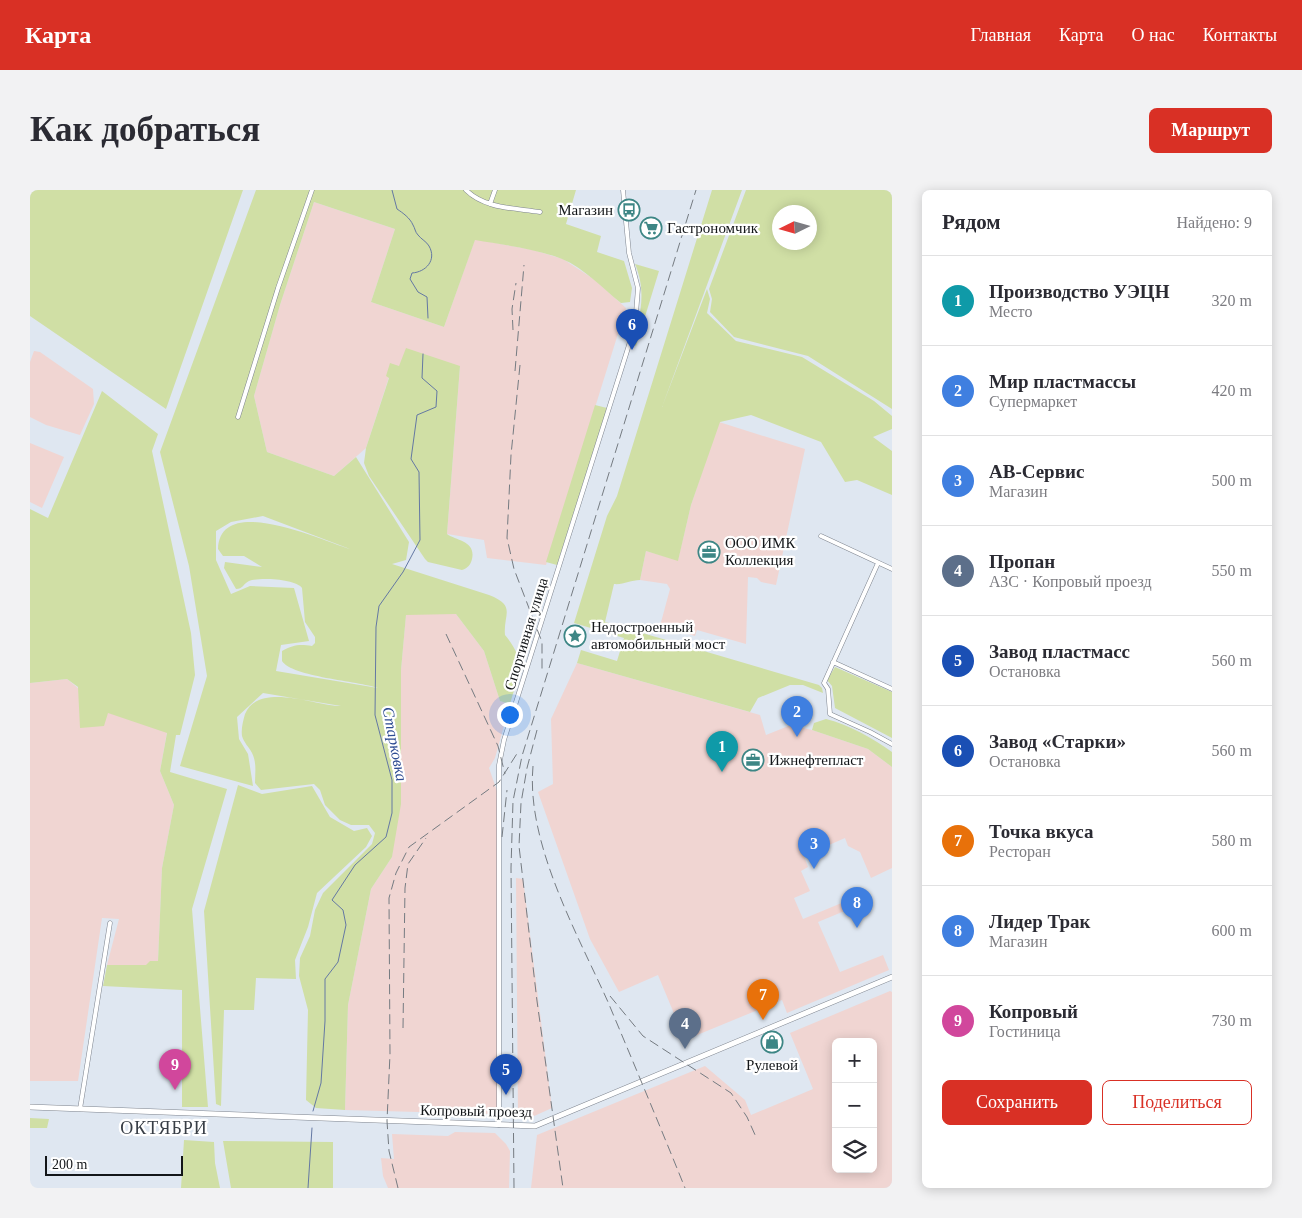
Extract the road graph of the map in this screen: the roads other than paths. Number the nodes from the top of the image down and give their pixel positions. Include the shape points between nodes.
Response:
1 (312, 190) edge
2 (466, 190) edge
3 (495, 190) edge
4 (623, 190) edge
5 (490, 204) junction
6 (540, 212) dead end
7 (238, 417) dead end
8 (821, 536) dead end
9 (878, 563) junction
10 (892, 569) edge
11 (833, 662) junction
12 (892, 689) edge
13 (892, 744) edge
14 (110, 923) dead end
15 (892, 977) edge
16 (30, 1107) edge
17 (80, 1109) junction
18 (499, 1125) junction

1 - 7 street
2 - 5 street via 476,199
3 - 5 street
4 - 18 street, Спортивная улица via 629,252 638,288 635,326 504,740 499,765
5 - 6 street
8 - 9 street
9 - 10 street
9 - 11 street
11 - 12 street
11 - 13 street via 824,683 828,689 830,714
14 - 17 street
15 - 18 main road, Копровый проезд via 642,1080 554,1120 535,1126
16 - 17 main road, Копровый проезд
17 - 18 main road, Копровый проезд

